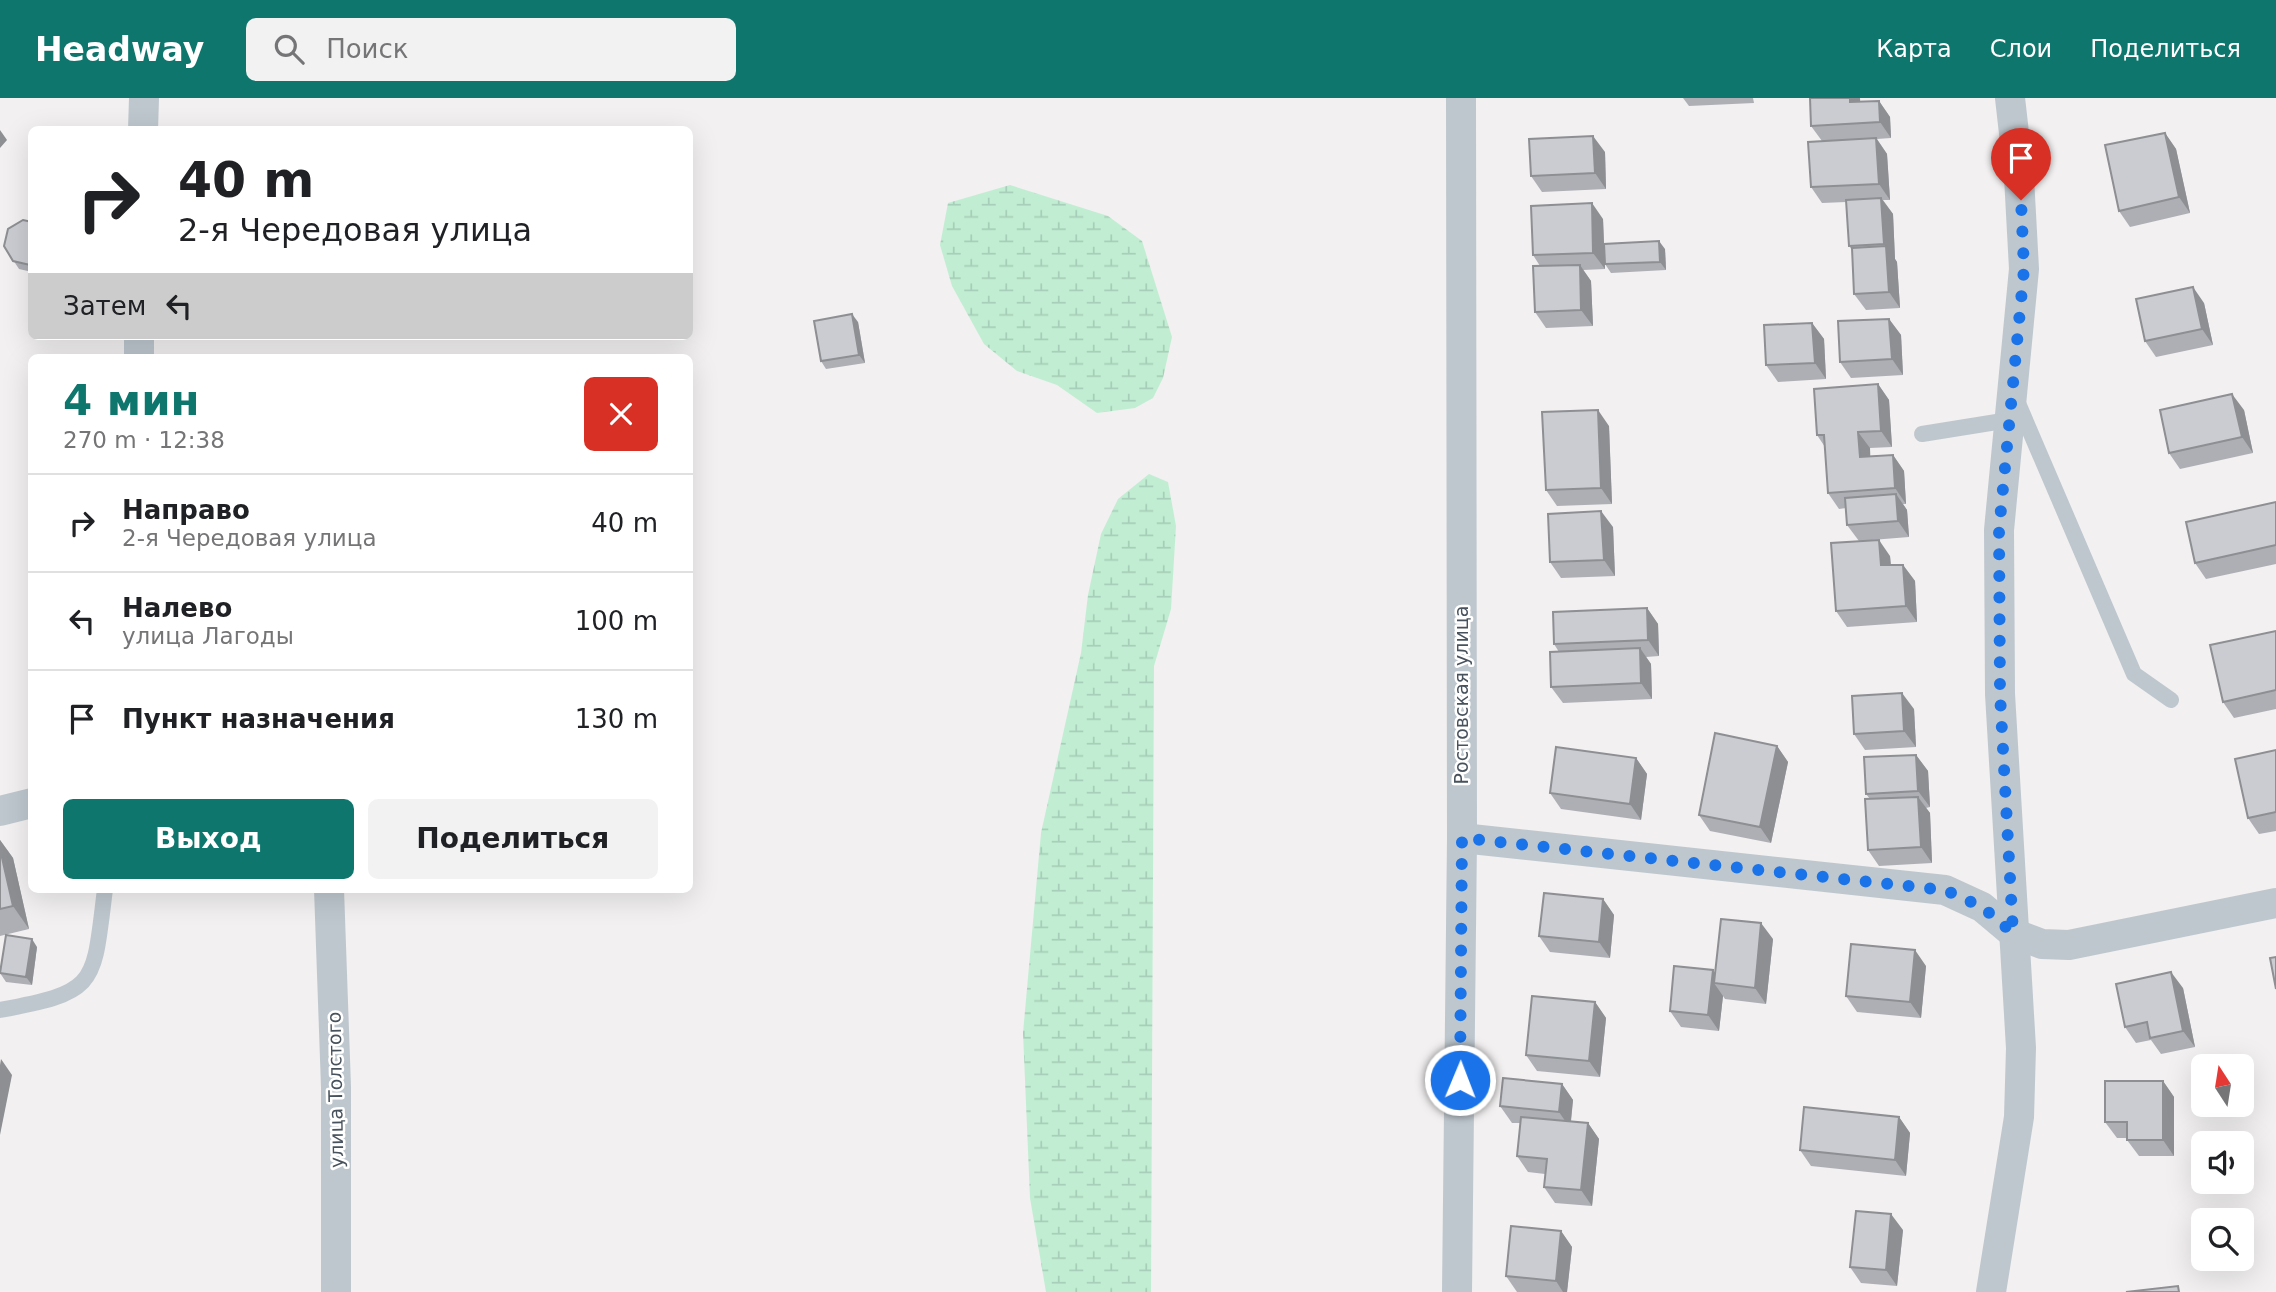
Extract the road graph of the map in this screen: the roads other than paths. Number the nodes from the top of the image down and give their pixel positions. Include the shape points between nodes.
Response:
1 (144, 98) edge
2 (1461, 98) edge
3 (2010, 98) edge
4 (143, 126) edge
5 (2012, 389) junction
6 (2009, 420) junction
7 (1922, 433) dead end
8 (2171, 700) dead end
9 (28, 804) edge
10 (0, 811) edge
11 (1462, 838) junction
12 (104, 893) edge
13 (329, 893) edge
14 (2276, 903) edge
15 (2013, 933) junction
16 (0, 1010) edge
17 (336, 1292) edge
18 (1457, 1292) edge
19 (1990, 1292) edge

1 - 4 street
2 - 11 street, Ростовская улица
3 - 5 street via 2020,177 2024,269
5 - 6 street
5 - 8 lane via 2134,674
6 - 7 lane
6 - 15 street via 1999,530 2000,694
9 - 10 street
11 - 15 street via 1945,890 1982,907
11 - 18 street, Ростовская улица
12 - 16 lane via 91,975 72,993
13 - 17 street, улица Толстого via 336,1087
14 - 15 street via 2069,945 2042,944
15 - 19 street via 2021,1048 2019,1117

